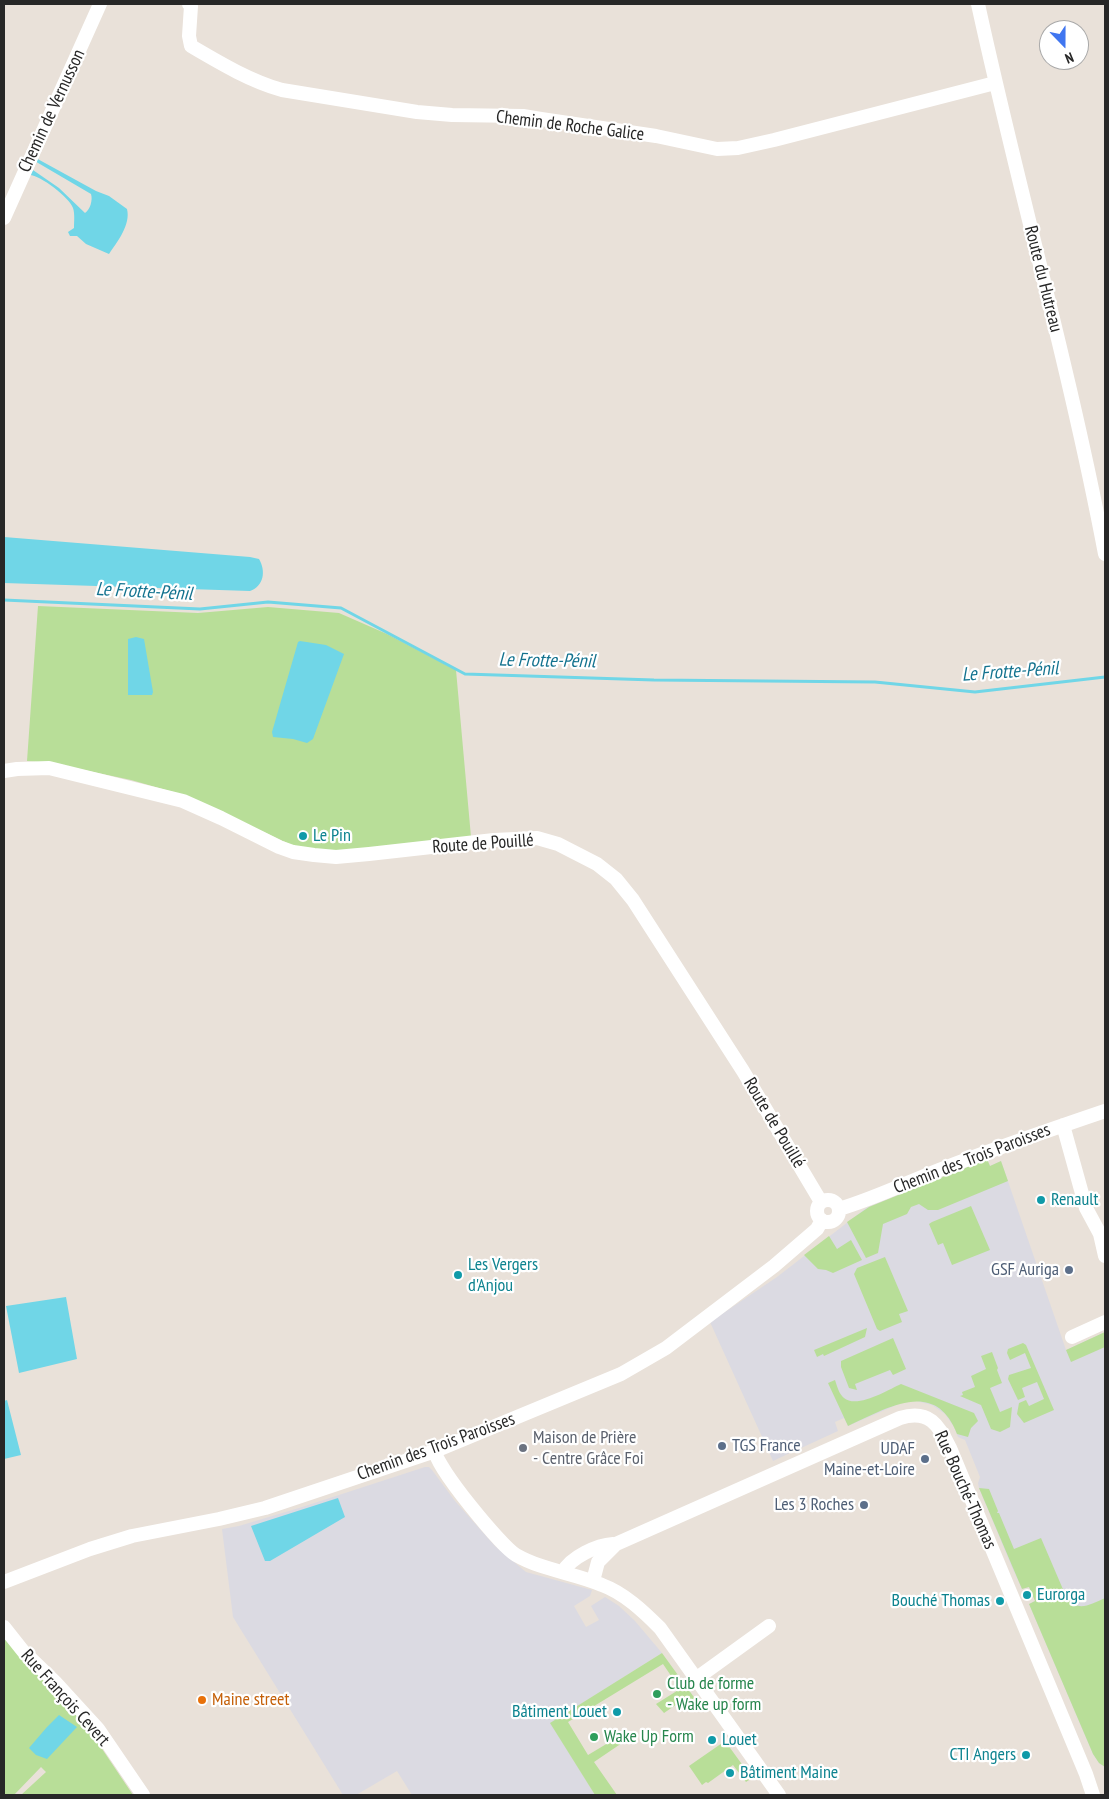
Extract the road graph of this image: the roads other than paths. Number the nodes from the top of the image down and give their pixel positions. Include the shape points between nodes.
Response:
1 (100, 4) edge
2 (189, 4) edge
3 (978, 4) edge
4 (995, 83) junction
5 (4, 218) edge
6 (1105, 554) edge
7 (4, 772) edge
8 (1105, 1111) edge
9 (1063, 1125) junction
10 (821, 1202) junction
11 (839, 1209) junction
12 (822, 1220) junction
13 (1105, 1256) edge
14 (1105, 1322) edge
15 (1072, 1337) dead end
16 (435, 1451) junction
17 (616, 1544) junction
18 (563, 1572) junction
19 (593, 1581) junction
20 (4, 1582) edge
21 (4, 1626) edge
22 (769, 1626) dead end
23 (697, 1678) junction
24 (144, 1795) edge
25 (779, 1795) edge
26 (1093, 1795) edge

1 - 5 street, Chemin de Vernusson
2 - 4 street, Chemin de Roche Galice via 188,36 191,46 242,74 282,90 417,112 523,116 656,136 717,149 738,148
3 - 4 street, Route du Hutreau
4 - 6 street, Route du Hutreau via 1089,472
7 - 10 street, Route de Pouillé via 48,768 183,801 279,847 314,855 369,854 536,838 576,852 616,879 633,900 744,1071
8 - 9 street, Chemin des Trois Paroisses
9 - 11 street, Chemin des Trois Paroisses
9 - 13 street via 1086,1208 1100,1234
10 - 11 street via 832,1200
10 - 12 street via 816,1211
11 - 12 street via 836,1219
12 - 16 street, Chemin des Trois Paroisses via 817,1229 774,1266 666,1348 621,1374
14 - 15 street
16 - 18 street via 438,1462 453,1483 508,1548 517,1555
16 - 20 street, Chemin des Trois Paroisses via 265,1508 98,1546
17 - 18 street, Rue Bouché-Thomas via 605,1544 583,1554 568,1564
17 - 19 street, Rue Bouché-Thomas via 598,1562
17 - 26 street, Rue Bouché-Thomas via 900,1418 914,1415 928,1418 938,1426 950,1448
18 - 19 street
19 - 23 street via 615,1592 649,1617
21 - 24 street, Rue François Cevert via 98,1729
22 - 23 street
23 - 25 street

